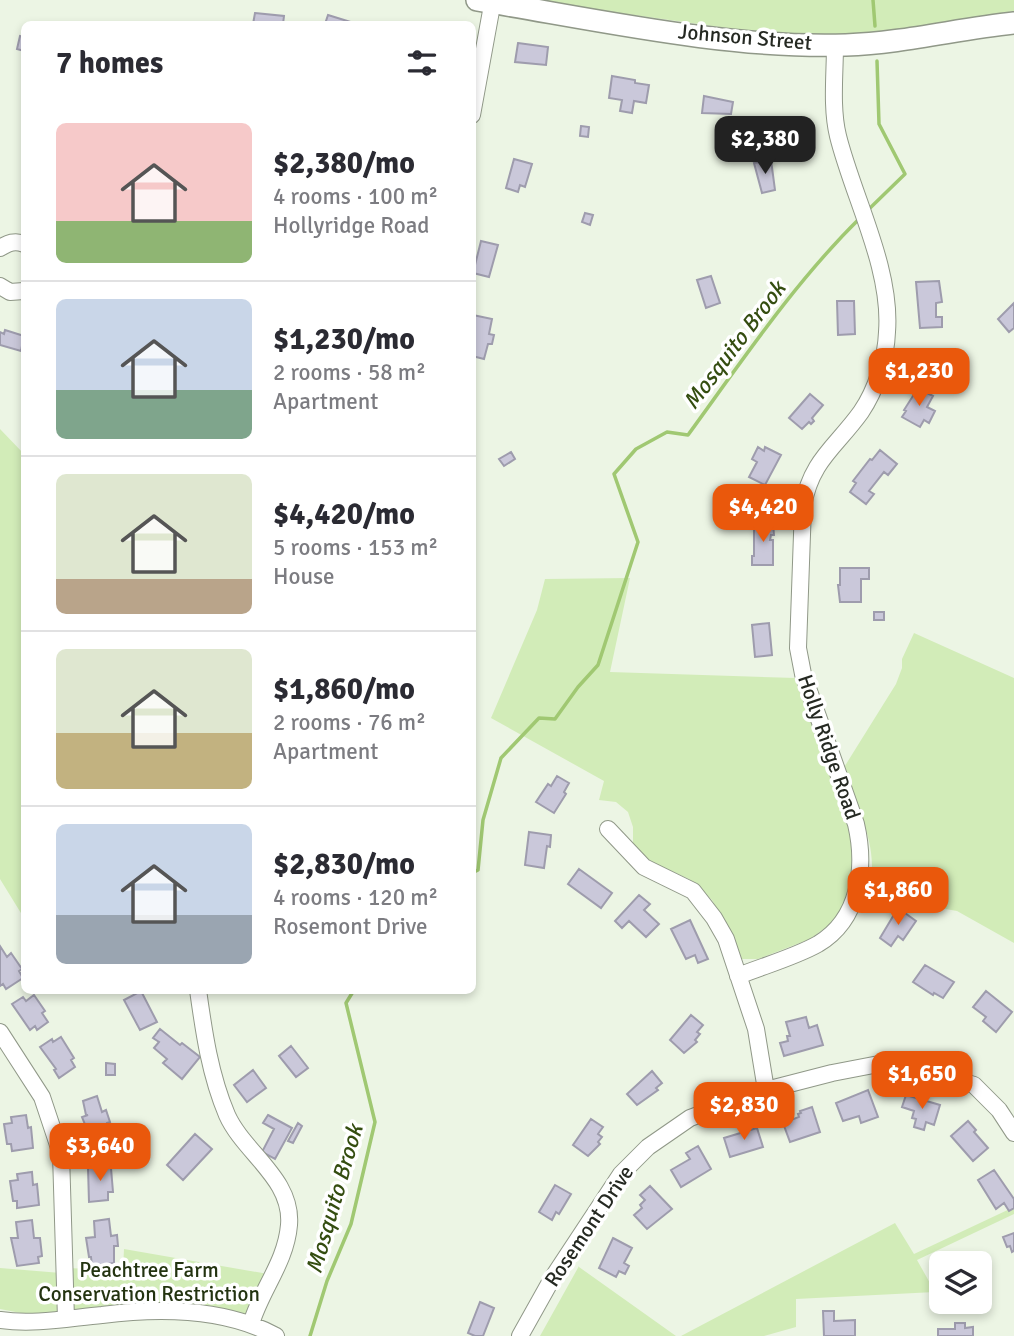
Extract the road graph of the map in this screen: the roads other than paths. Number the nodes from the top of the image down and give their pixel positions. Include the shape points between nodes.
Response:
1 (488, 1) edge
2 (1014, 23) edge
3 (835, 45) junction
4 (476, 86) edge
5 (21, 243) edge
6 (0, 248) edge
7 (0, 286) edge
8 (21, 291) edge
9 (608, 829) dead end
10 (738, 976) junction
11 (199, 994) edge
12 (0, 1032) edge
13 (766, 1090) junction
14 (1014, 1133) edge
15 (66, 1319) junction
16 (0, 1320) edge
17 (251, 1324) junction
18 (276, 1336) edge
19 (520, 1336) edge

1 - 3 street, Johnson Street via 726,38
1 - 4 street
2 - 3 street, Johnson Street
3 - 10 street, Holly Ridge Road via 837,133 884,289 888,331 884,357 862,410 819,462 805,491 798,648 810,699 856,824 859,884 845,917 818,944
5 - 6 street
7 - 8 street
9 - 10 street via 644,867 692,891 705,904 726,939
10 - 13 street via 756,1030
11 - 17 street via 210,1065 227,1114 241,1141 271,1173 289,1212 287,1241
12 - 15 street via 43,1097 61,1154
13 - 14 street, Rosemont Drive via 884,1063 906,1065 974,1085
13 - 19 street, Rosemont Drive via 690,1118 632,1162 588,1222
15 - 16 street
15 - 17 street via 152,1311
17 - 18 street

